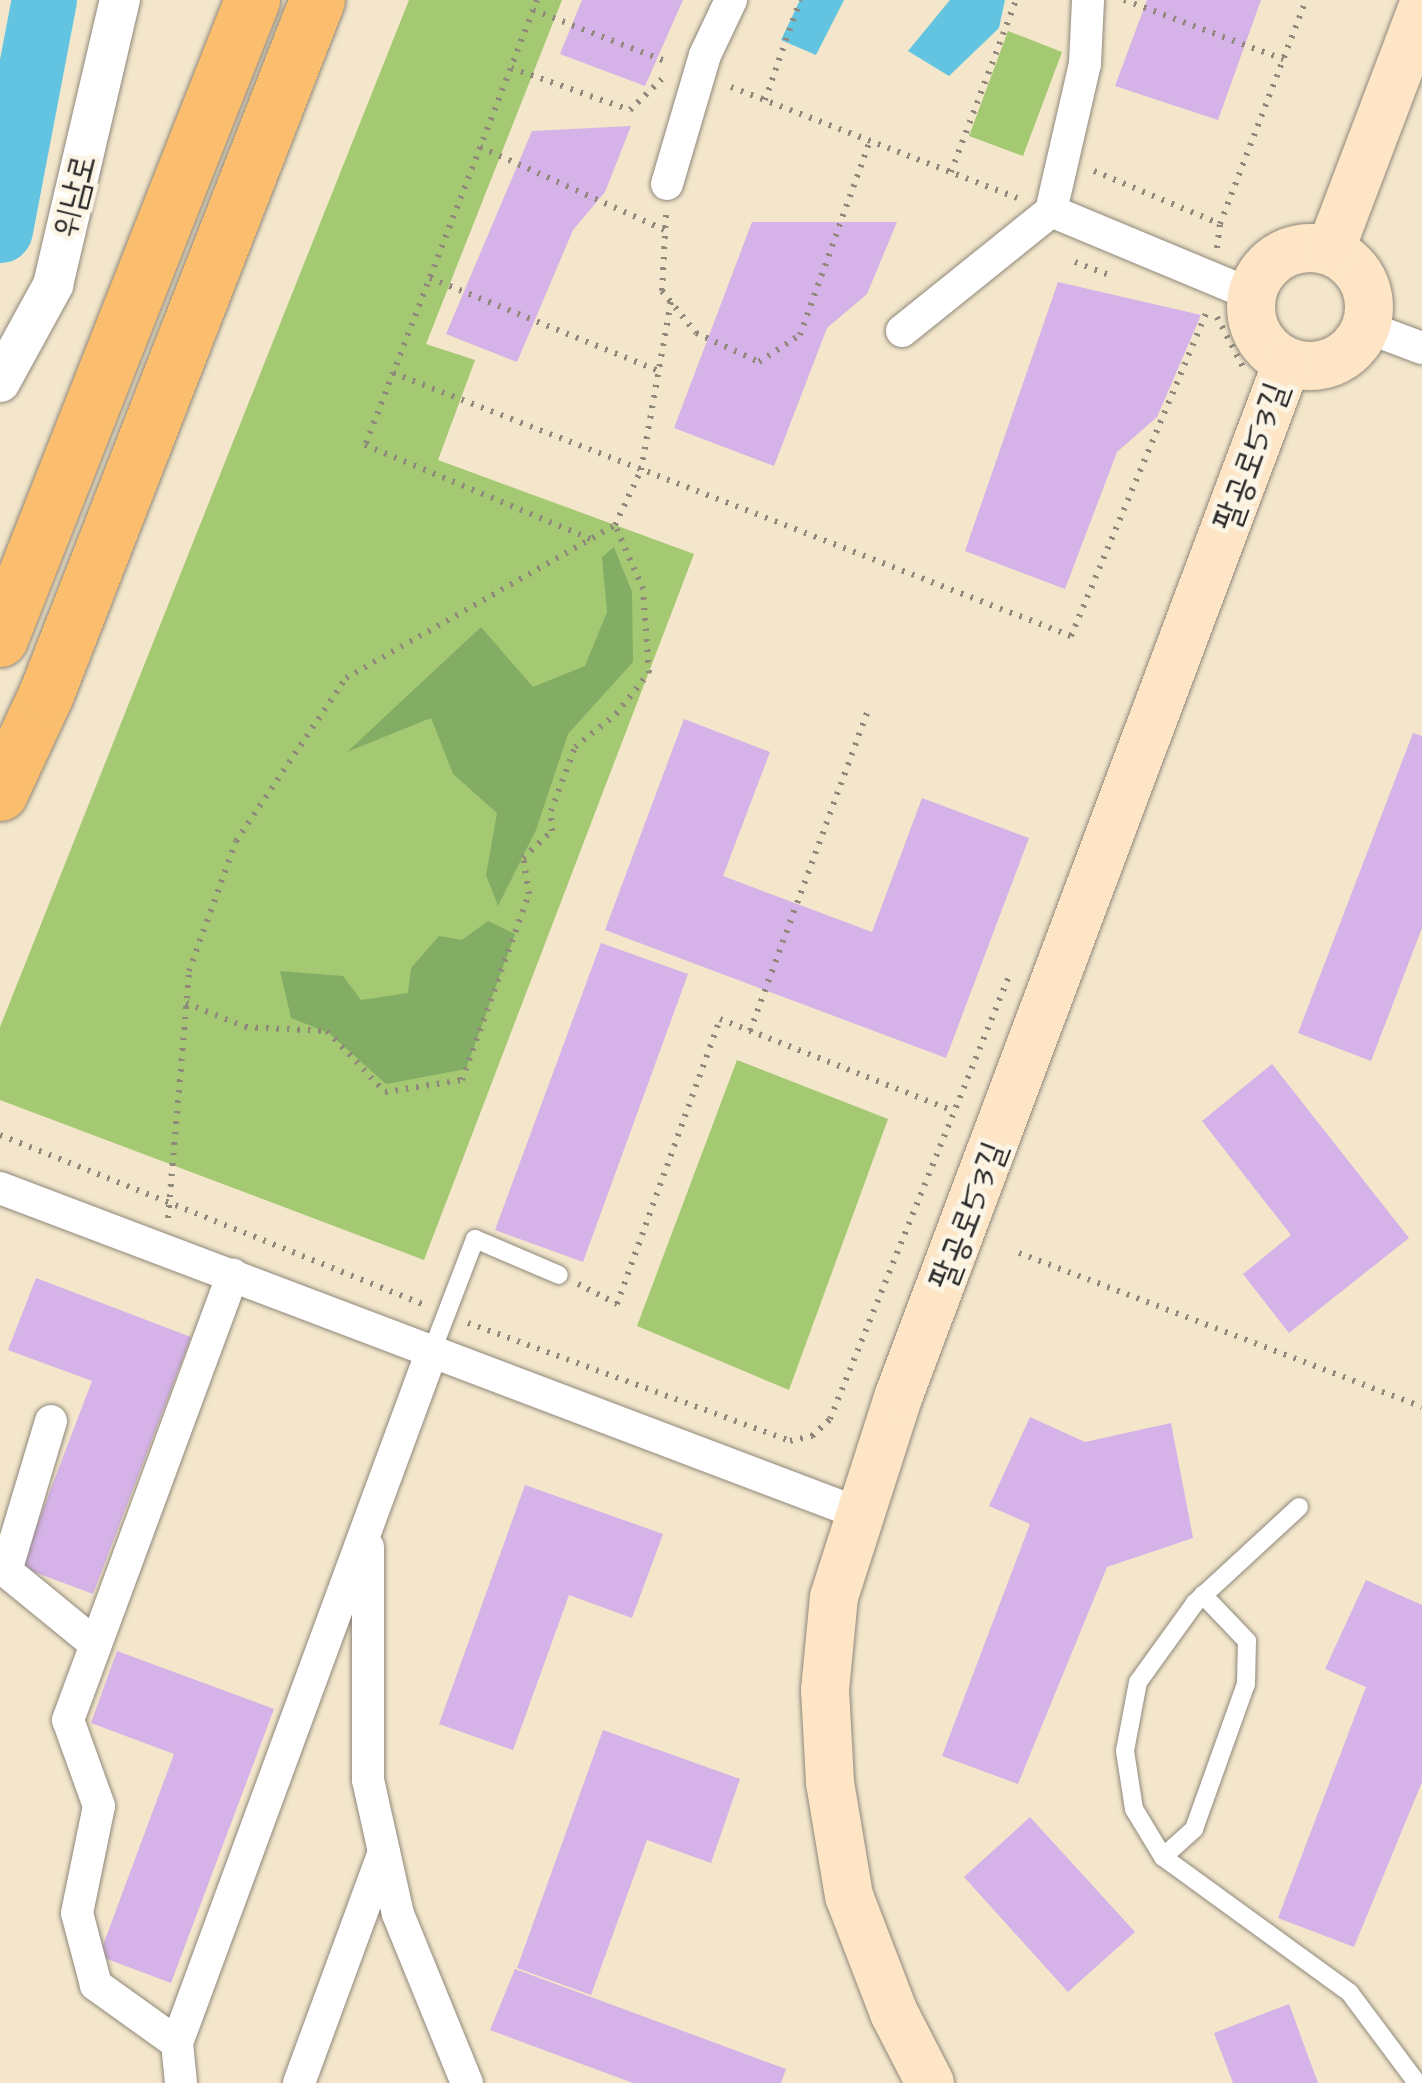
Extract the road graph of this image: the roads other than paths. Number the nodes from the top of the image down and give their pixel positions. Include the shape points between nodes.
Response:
1 (120, 0) edge
2 (252, 0) edge
3 (318, 0) edge
4 (730, 0) edge
5 (1088, 0) edge
6 (1422, 9) edge
7 (667, 184) road end
8 (1051, 211) junction
9 (1330, 251) junction
10 (1225, 292) junction
11 (1366, 327) junction
12 (902, 331) dead end
13 (1422, 348) edge
14 (1286, 363) junction
15 (0, 382) edge
16 (0, 639) edge
17 (0, 793) edge
18 (0, 1188) edge
19 (559, 1274) road end
20 (233, 1275) junction
21 (432, 1351) junction
22 (51, 1421) dead end
23 (1299, 1507) dead end
24 (370, 1513) junction
25 (861, 1514) junction
26 (1203, 1596) junction
27 (94, 1643) junction
28 (384, 1852) junction
29 (1163, 1857) junction
30 (177, 2043) junction
31 (181, 2083) edge
32 (299, 2083) edge
33 (467, 2083) edge
34 (930, 2083) edge
35 (1417, 2083) edge

1 - 15 street, 위남로 via 53,285
2 - 16 highway
3 - 17 highway via 46,694
4 - 7 street via 699,74
5 - 8 street via 1085,64
6 - 9 main road
8 - 10 street
8 - 12 street
9 - 10 main road via 1280,256
9 - 11 main road via 1347,260 1368,290
10 - 14 main road
11 - 13 street
11 - 14 main road via 1343,357 1307,366
14 - 25 main road, 팔공로53길 via 899,1395
18 - 20 street
19 - 21 lane via 475,1240
20 - 21 street
20 - 27 street
21 - 24 street
21 - 25 street
22 - 27 street via 6,1570
23 - 26 lane
24 - 28 street via 365,1724 368,1780
24 - 30 street
25 - 34 main road, 팔공로53길 via 834,1597 824,1690 830,1782 850,1896 894,2013
26 - 29 lane via 1138,1682 1125,1750 1134,1808
26 - 29 lane via 1248,1641 1246,1684 1194,1829
27 - 30 street via 68,1720 99,1806 77,1913 96,1985
28 - 32 street
28 - 33 street via 398,1914
29 - 35 lane via 1350,1994
30 - 31 street

